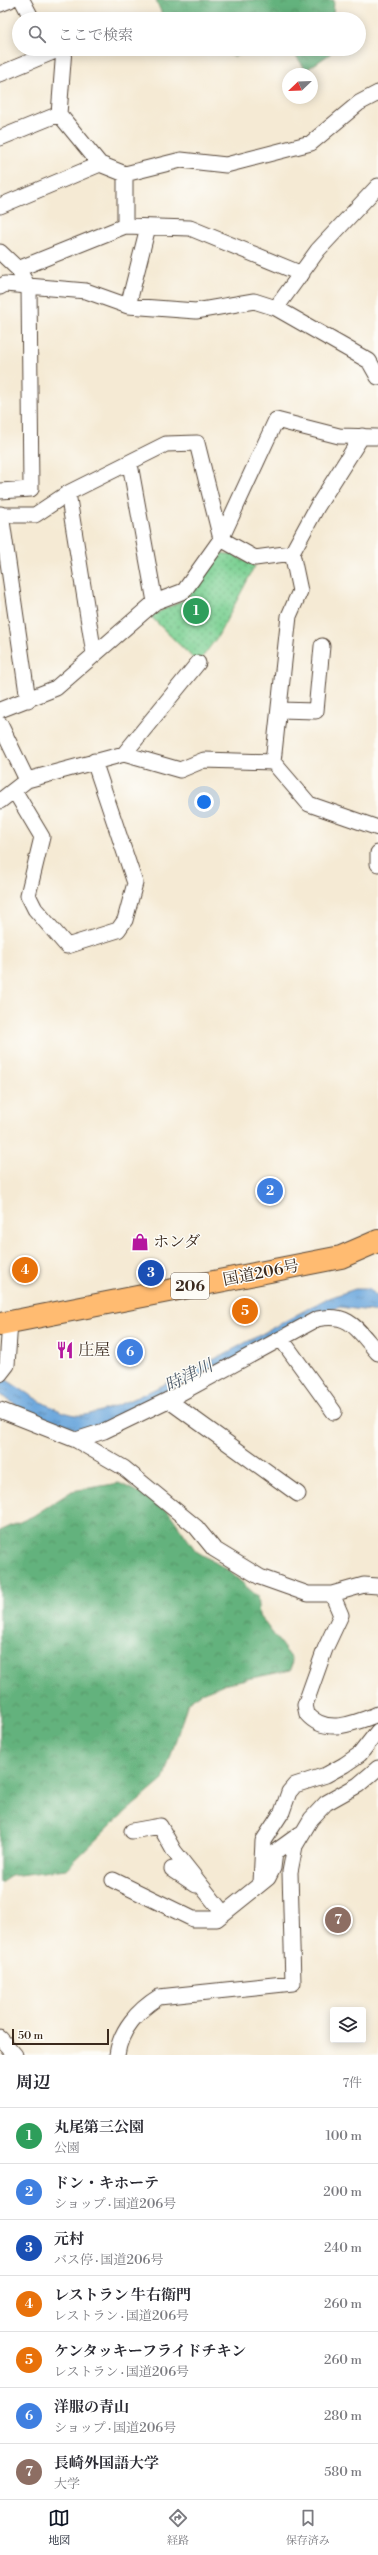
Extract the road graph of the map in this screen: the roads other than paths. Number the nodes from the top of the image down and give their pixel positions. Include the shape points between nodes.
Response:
1 (10, 0) edge
2 (22, 0) edge
3 (0, 4) edge
4 (28, 12) edge
5 (43, 56) edge
6 (63, 56) edge
7 (0, 74) edge
8 (378, 93) edge
9 (59, 114) junction
10 (0, 138) edge
11 (100, 164) junction
12 (125, 174) junction
13 (378, 186) edge
14 (0, 206) edge
15 (125, 226) junction
16 (148, 227) junction
17 (0, 252) edge
18 (18, 269) junction
19 (302, 274) junction
20 (0, 287) edge
21 (29, 288) junction
22 (128, 306) junction
23 (276, 308) junction
24 (378, 377) edge
25 (374, 436) edge
26 (130, 464) junction
27 (0, 491) edge
28 (68, 493) junction
29 (0, 514) edge
30 (221, 538) junction
31 (292, 553) junction
32 (155, 602) junction
33 (322, 646) dead end
34 (94, 654) junction
35 (198, 663) dead end
36 (28, 700) junction
37 (0, 710) edge
38 (279, 710) junction
39 (0, 724) edge
40 (124, 754) junction
41 (94, 761) junction
42 (274, 762) junction
43 (27, 780) junction
44 (14, 790) junction
45 (0, 801) edge
46 (378, 828) edge
47 (378, 853) edge
48 (378, 864) edge
49 (378, 1241) edge
50 (5, 1323) edge
51 (282, 1340) junction
52 (378, 1354) edge
53 (4, 1370) edge
54 (168, 1400) junction
55 (0, 1410) edge
56 (334, 1412) dead end
57 (76, 1440) junction
58 (298, 1494) dead end
59 (378, 1586) edge
60 (332, 1594) junction
61 (378, 1714) edge
62 (378, 1731) edge
63 (378, 1768) edge
64 (132, 1830) dead end
65 (300, 1834) junction
66 (172, 1869) dead end
67 (113, 1880) dead end
68 (261, 1884) junction
69 (206, 1890) junction
70 (223, 1913) junction
71 (0, 2038) edge
72 (15, 2055) edge
73 (117, 2055) edge

1 - 3 street
2 - 4 street
5 - 7 street
6 - 9 street
8 - 12 street via 359,104 311,143 226,165 180,160
9 - 10 street
9 - 11 street
11 - 12 street
11 - 14 street
12 - 15 street
13 - 19 street via 318,250
15 - 16 street
15 - 18 street
16 - 19 street via 190,228
16 - 22 street
17 - 18 street
18 - 21 street
19 - 23 street
20 - 21 street via 6,284
21 - 22 street via 86,291
21 - 27 street via 30,489
22 - 23 street via 196,312 254,301
23 - 24 street via 369,361
25 - 30 street via 339,436 276,420
25 - 31 street via 317,507
26 - 28 street
26 - 30 street via 166,444 197,443
26 - 32 street
28 - 29 street via 35,515
28 - 34 street
29 - 36 street
30 - 31 street via 255,558
30 - 32 street via 184,591
31 - 38 street via 300,591 289,616
32 - 34 street
33 - 38 street via 316,711
34 - 36 street via 56,688
35 - 40 street
36 - 37 street
38 - 42 street
39 - 43 street
40 - 41 street
40 - 42 street via 180,770 204,760
41 - 43 street
41 - 44 street via 134,883 125,920 118,930 66,946 35,909 28,895 42,837
42 - 46 street via 309,804
43 - 44 street
44 - 45 street
47 - 48 street
49 - 50 highway, 国道206号 / 206 via 341,1257
50 - 53 street
51 - 52 street via 317,1319 330,1316 342,1318
51 - 54 street
51 - 56 street
54 - 57 street via 104,1431
54 - 58 street
55 - 57 street
57 - 60 street via 124,1468 196,1527 214,1549 260,1577 308,1594
59 - 60 street via 364,1585
60 - 61 street via 341,1615 325,1649 305,1705 307,1714 319,1725 329,1727 358,1722
62 - 68 street via 360,1754 344,1766 295,1785 289,1792 282,1812 263,1841
63 - 65 street via 358,1785 326,1803
64 - 69 street via 162,1822 174,1851
65 - 68 street via 275,1852 273,1868
65 - 73 street via 290,1872 293,1983 159,1997 146,2005 127,2027 118,2044
66 - 69 street
67 - 70 street via 193,1919 217,1919
68 - 70 street
69 - 70 street
71 - 72 street

